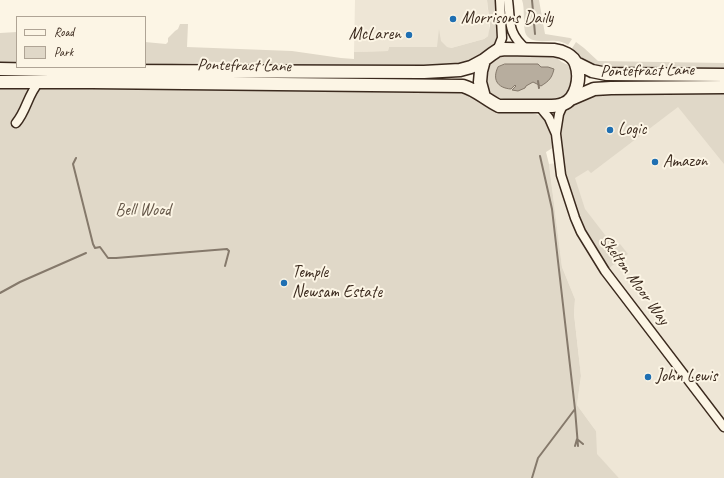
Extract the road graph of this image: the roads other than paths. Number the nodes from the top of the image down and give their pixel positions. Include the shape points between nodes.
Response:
1 (500, 0) edge
2 (508, 0) edge
3 (526, 50) junction
4 (496, 51) junction
5 (484, 60) junction
6 (576, 63) junction
7 (0, 69) edge
8 (724, 75) edge
9 (0, 82) edge
10 (22, 82) junction
11 (39, 82) junction
12 (724, 87) edge
13 (484, 97) junction
14 (28, 98) junction
15 (568, 101) junction
16 (539, 106) junction
17 (16, 123) dead end
18 (556, 134) junction
19 (724, 427) edge

1 - 4 street via 502,38
2 - 3 street via 511,31
3 - 4 highway
3 - 6 highway via 563,52
4 - 5 highway
5 - 7 highway, Pontefract Lane via 460,70 424,72
5 - 13 highway via 480,82
6 - 8 highway, Pontefract Lane via 592,71 608,74
6 - 15 highway via 577,87
9 - 10 highway, Pontefract Lane
10 - 11 highway, Pontefract Lane
10 - 14 street
11 - 13 highway, Pontefract Lane via 463,86
11 - 14 street
12 - 15 highway, Pontefract Lane via 594,89
13 - 16 highway via 499,106
14 - 17 street via 22,116
15 - 16 highway via 552,107
15 - 18 street, Skelton Moor Way via 559,114
16 - 18 street, Skelton Moor Way via 549,118
18 - 19 street, Skelton Moor Way via 561,175 581,232 605,271

